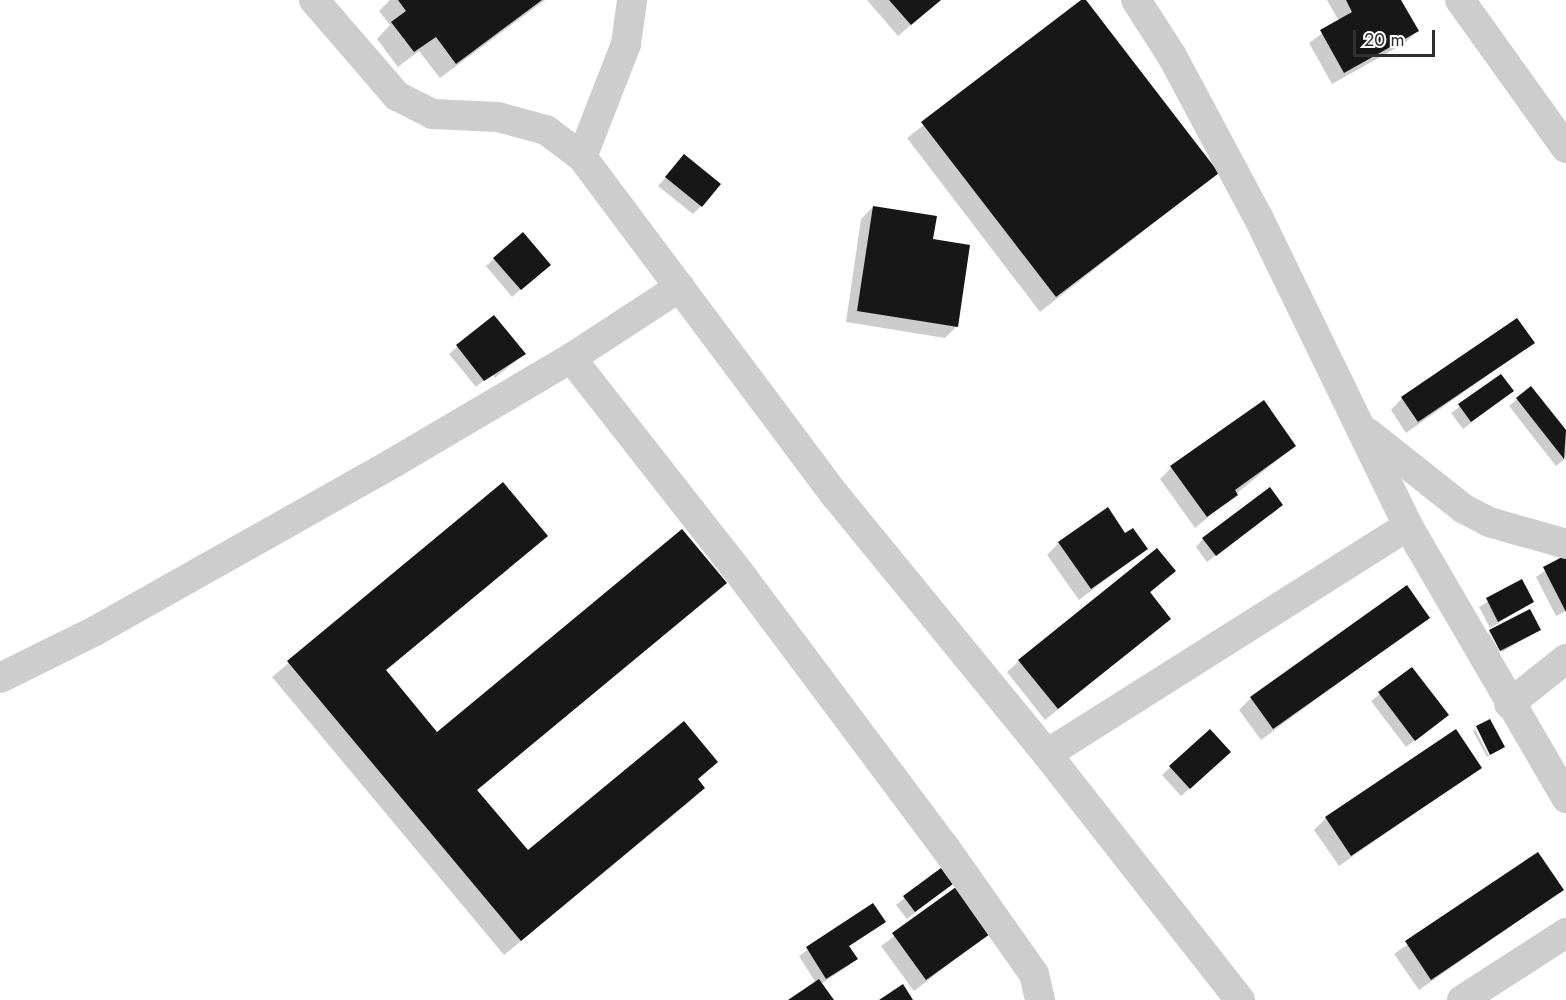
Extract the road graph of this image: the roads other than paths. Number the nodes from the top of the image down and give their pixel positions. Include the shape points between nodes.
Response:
1 (314, 0) edge
2 (632, 0) edge
3 (1136, 0) edge
4 (1460, 0) edge
5 (1566, 148) edge
6 (582, 157) junction
7 (680, 287) junction
8 (571, 358) junction
9 (1355, 421) junction
10 (1408, 526) junction
11 (1566, 544) edge
12 (1566, 659) edge
13 (0, 678) edge
14 (1509, 704) junction
15 (1047, 754) junction
16 (1566, 798) edge
17 (1566, 933) edge
18 (1040, 1000) edge
19 (1240, 1000) edge
20 (1462, 1000) edge

1 - 6 street via 397,96 432,114 498,117 546,130
2 - 6 street via 626,44
3 - 9 street via 1172,56 1259,219
4 - 5 street
6 - 7 street
7 - 8 street
7 - 15 street via 835,495
8 - 13 street via 236,552
8 - 18 street via 744,579 944,846 1034,974
9 - 10 street
9 - 11 street via 1464,509 1489,522
10 - 14 street
10 - 15 street
12 - 14 street
14 - 16 street
15 - 19 street
17 - 20 street

